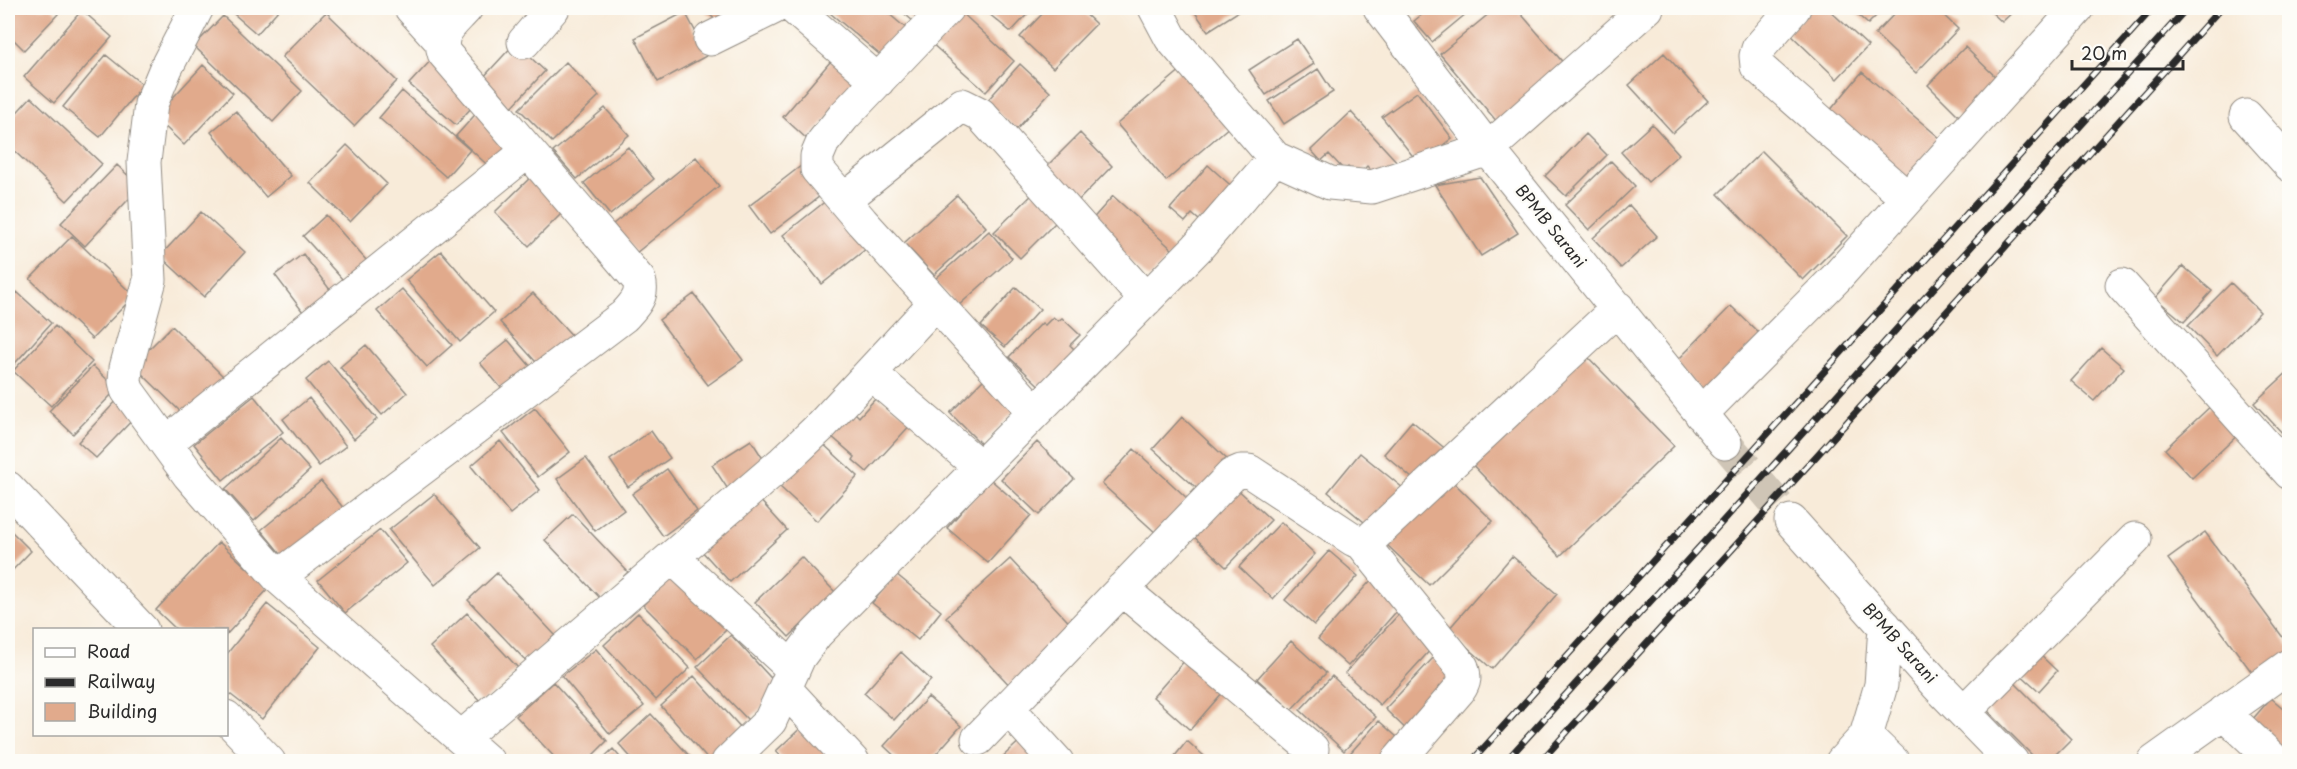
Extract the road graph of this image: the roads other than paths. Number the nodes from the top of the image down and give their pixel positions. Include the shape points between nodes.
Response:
1 (197, 8) edge
2 (411, 8) edge
3 (466, 8) edge
4 (553, 8) edge
5 (773, 8) edge
6 (794, 8) edge
7 (947, 8) edge
8 (1155, 8) edge
9 (1380, 8) edge
10 (1647, 8) edge
11 (1794, 8) edge
12 (2078, 8) edge
13 (710, 39) dead end
14 (441, 41) junction
15 (524, 42) dead end
16 (878, 81) junction
17 (2246, 116) dead end
18 (1488, 149) junction
19 (528, 151) junction
20 (1275, 158) junction
21 (2289, 165) edge
22 (1907, 198) junction
23 (844, 200) junction
24 (2122, 285) dead end
25 (1146, 300) junction
26 (935, 303) junction
27 (1618, 308) junction
28 (870, 373) junction
29 (1035, 412) junction
30 (1701, 414) junction
31 (166, 443) junction
32 (1725, 443) tunnel mouth
33 (980, 467) junction
34 (2289, 472) edge
35 (8, 488) edge
36 (1791, 521) tunnel mouth
37 (2134, 539) dead end
38 (1361, 542) junction
39 (672, 557) junction
40 (278, 577) junction
41 (1122, 589) junction
42 (1885, 626) junction
43 (140, 628) edge
44 (2289, 665) edge
45 (789, 679) junction
46 (1008, 708) junction
47 (1964, 712) junction
48 (2223, 712) junction
49 (228, 719) edge
50 (1866, 736) junction
51 (461, 738) junction
52 (978, 739) dead end
53 (1312, 749) dead end
54 (270, 762) edge
55 (488, 762) edge
56 (728, 762) edge
57 (853, 762) edge
58 (1057, 762) edge
59 (1397, 762) edge
60 (1842, 762) edge
61 (1893, 762) edge
62 (2012, 762) edge
63 (2154, 762) edge
64 (2276, 762) edge

1 - 31 street via 151,104 144,162 150,280 125,381 127,390
2 - 14 street
3 - 14 street
4 - 15 street
5 - 13 street
6 - 16 street
7 - 16 street
8 - 20 street via 1171,38
9 - 18 street, BPMB Sarani
10 - 18 street
11 - 22 street via 1758,49 1757,66
12 - 22 street
14 - 19 street via 444,53
16 - 23 street via 823,142 817,156 817,169
17 - 21 street
18 - 20 street via 1372,188 1330,183
18 - 27 street, BPMB Sarani
19 - 31 street
19 - 40 street via 639,280 636,304
20 - 25 street
22 - 30 street via 1836,278
23 - 25 street via 963,105 980,114
23 - 26 street
24 - 34 street
25 - 29 street
26 - 28 street
26 - 29 street
27 - 30 street, BPMB Sarani
27 - 38 street via 1367,542
28 - 33 street
28 - 39 street via 783,462
29 - 33 street
30 - 32 street, BPMB Sarani
31 - 40 street
33 - 45 street via 816,634
35 - 43 street
36 - 42 street, BPMB Sarani
37 - 47 street
38 - 41 street via 1249,471 1241,471 1223,482
38 - 59 street via 1462,667 1464,676 1459,690
39 - 45 street
39 - 51 street
40 - 51 street
41 - 46 street
41 - 53 street
42 - 47 street, BPMB Sarani
42 - 50 street via 1881,685
44 - 48 street
45 - 56 street via 770,721
45 - 57 street
46 - 52 street
46 - 58 street
47 - 62 street, BPMB Sarani
48 - 63 street
48 - 64 street
49 - 54 street
50 - 60 street
50 - 61 street
51 - 55 street

